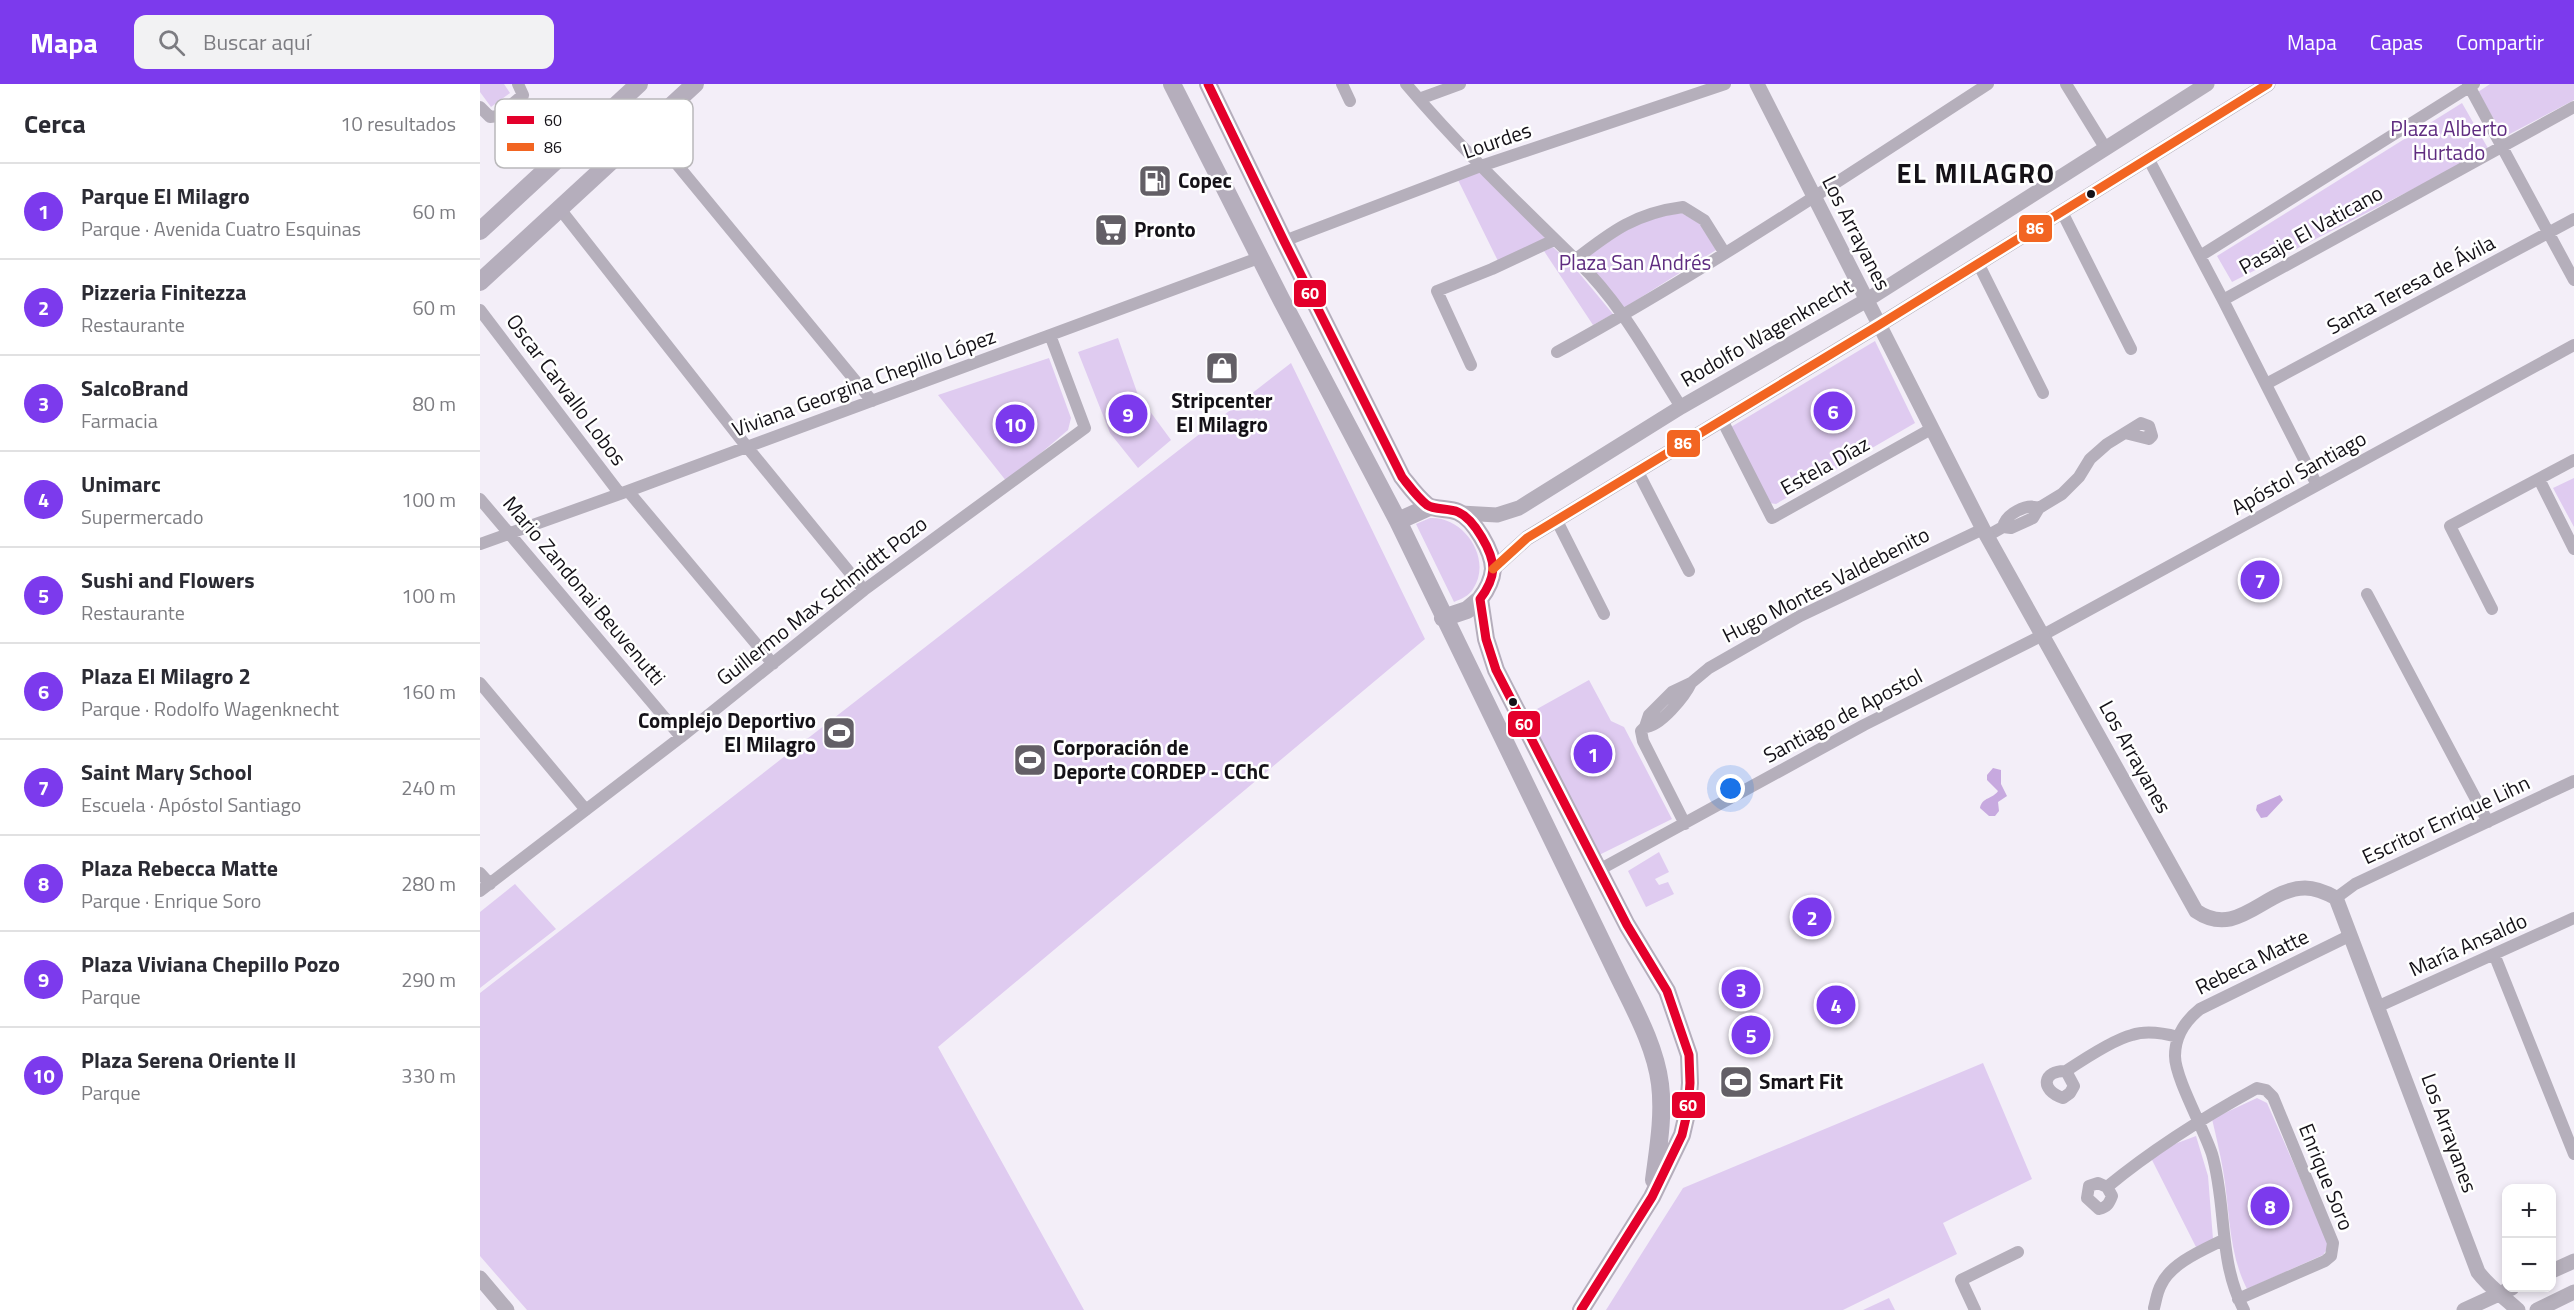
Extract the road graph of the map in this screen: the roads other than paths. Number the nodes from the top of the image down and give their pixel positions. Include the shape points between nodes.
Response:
1 (518, 84) edge
2 (639, 84) edge
3 (694, 84) edge
4 (1172, 84) edge
5 (1208, 84) edge
6 (1342, 84) edge
7 (1406, 84) edge
8 (1460, 84) edge
9 (1725, 84) edge
10 (1757, 84) edge
11 (1988, 84) edge
12 (2066, 84) edge
13 (2207, 84) edge
14 (2268, 84) edge
15 (2471, 85) edge
16 (520, 99) edge
17 (623, 99) edge
18 (678, 99) edge
19 (1419, 99) junction
20 (1350, 101) dead end
21 (480, 106) edge
22 (2574, 107) edge
23 (495, 116) edge
24 (2503, 146) junction
25 (2106, 149) junction
26 (2148, 158) junction
27 (1481, 166) junction
28 (548, 168) edge
29 (604, 168) edge
30 (680, 168) edge
31 (1814, 197) junction
32 (560, 209) junction
33 (2062, 212) junction
34 (2574, 219) edge
35 (480, 231) edge
36 (2549, 233) junction
37 (1554, 240) junction
38 (1284, 241) junction
39 (1724, 252) junction
40 (2200, 256) junction
41 (1261, 257) junction
42 (1576, 260) junction
43 (1978, 263) junction
44 (2574, 280) edge
45 (480, 282) edge
46 (1867, 300) junction
47 (2223, 300) junction
48 (480, 310) edge
49 (1623, 316) junction
50 (1879, 325) junction
51 (1050, 335) junction
52 (2574, 345) edge
53 (2131, 349) dead end
54 (1557, 352) dead end
55 (1471, 365) dead end
56 (2266, 384) junction
57 (2043, 393) dead end
58 (872, 401) junction
59 (1681, 407) junction
60 (1722, 420) junction
61 (1931, 429) junction
62 (2125, 433) dead end
63 (747, 447) junction
64 (2574, 460) edge
65 (1637, 470) junction
66 (2539, 479) junction
67 (2317, 485) junction
68 (624, 493) junction
69 (480, 499) edge
70 (1430, 507) junction
71 (1461, 513) junction
72 (1556, 519) junction
73 (1398, 521) junction
74 (1985, 532) junction
75 (508, 533) junction
76 (480, 544) edge
77 (2574, 549) edge
78 (1493, 569) junction
79 (1689, 571) dead end
80 (864, 590) junction
81 (2367, 594) dead end
82 (1480, 599) junction
83 (2492, 609) dead end
84 (1604, 614) dead end
85 (1443, 618) junction
86 (2043, 635) junction
87 (773, 664) junction
88 (480, 682) edge
89 (681, 737) junction
90 (2574, 781) edge
91 (586, 810) junction
92 (2488, 822) junction
93 (1685, 824) junction
94 (1599, 870) junction
95 (480, 873) edge
96 (485, 887) edge
97 (2336, 898) junction
98 (2574, 918) edge
99 (2351, 935) junction
100 (2494, 954) junction
101 (2379, 1006) junction
102 (2178, 1037) junction
103 (2066, 1071) dead end
104 (2200, 1122) junction
105 (2571, 1135) edge
106 (2574, 1154) edge
107 (2107, 1187) dead end
108 (1652, 1197) junction
109 (2223, 1240) junction
110 (2018, 1252) dead end
111 (2574, 1261) edge
112 (2556, 1269) edge
113 (480, 1278) edge
114 (2502, 1289) edge
115 (2502, 1292) edge
116 (2507, 1292) edge
117 (2574, 1292) edge
118 (2241, 1304) edge
119 (2153, 1309) edge
120 (507, 1310) edge
121 (1581, 1310) edge
122 (1975, 1310) edge
123 (2464, 1310) edge
124 (2518, 1310) edge
125 (2536, 1310) edge

1 - 16 street via 523,95
2 - 17 main road
3 - 18 main road
4 - 41 main road
5 - 38 main road
6 - 20 street
7 - 19 street
8 - 19 street
9 - 27 street, Lourdes
10 - 31 street, Los Arrayanes
11 - 31 street
12 - 25 street
13 - 25 street, Rodolfo Wagenknecht
14 - 26 street
15 - 24 street
15 - 40 street
19 - 27 street
21 - 23 street via 490,117
22 - 24 street, Pasaje El Vaticano
24 - 36 street
24 - 47 street, Pasaje El Vaticano
25 - 46 street, Rodolfo Wagenknecht
26 - 33 street
26 - 40 street
27 - 37 street
27 - 38 street, Lourdes
28 - 35 main road
29 - 32 main road
30 - 58 street
31 - 39 street
31 - 46 street, Los Arrayanes
32 - 45 main road
32 - 63 street
33 - 43 street
33 - 53 street
34 - 36 street, Santa Teresa de Ávila
36 - 44 street
36 - 56 street, Santa Teresa de Ávila
37 - 42 street
37 - 55 street via 1437,291
38 - 70 main road via 1402,477
39 - 42 street via 1704,220 1683,207 1661,210 1616,228
39 - 49 street
40 - 47 street
41 - 51 street, Viviana Georgina Chepillo López
41 - 73 main road
42 - 49 street
43 - 50 street
43 - 57 street
46 - 50 street, Los Arrayanes
46 - 59 street, Rodolfo Wagenknecht
47 - 56 street
48 - 68 street, Oscar Carvallo Lobos
49 - 54 street
49 - 59 street
50 - 60 street
50 - 61 street, Los Arrayanes
51 - 58 street, Viviana Georgina Chepillo López
51 - 80 street, Guillermo Max Schmidtt Pozo via 1085,428
52 - 67 street, Apóstol Santiago
56 - 67 street
58 - 63 street, Viviana Georgina Chepillo López
59 - 71 street, Rodolfo Wagenknecht via 1519,508 1497,515
60 - 61 street, Estela Díaz via 1772,518
60 - 65 street
61 - 74 street, Los Arrayanes
62 - 74 street, Hugo Montes Valdebenito via 2090,459 2079,477 2062,494 2039,508 2033,518 2011,528
63 - 68 street, Viviana Georgina Chepillo López
63 - 80 street
64 - 66 street
65 - 72 street
65 - 79 street
66 - 77 street
66 - 83 street via 2450,526
67 - 86 street, Apóstol Santiago
68 - 75 street, Viviana Georgina Chepillo López
68 - 87 street, Oscar Carvallo Lobos
69 - 75 street, Mario Zandonai Beuvenutti
70 - 71 main road
70 - 73 main road
71 - 78 main road via 1479,531
72 - 78 street via 1527,538
72 - 84 street
73 - 85 main road
74 - 86 street, Los Arrayanes
74 - 93 street, Hugo Montes Valdebenito via 1800,616 1709,668 1654,725 1645,727 1641,731 1643,741
75 - 76 street, Viviana Georgina Chepillo López
75 - 89 street, Mario Zandonai Beuvenutti
78 - 82 main road
80 - 87 street, Guillermo Max Schmidtt Pozo
81 - 92 street
82 - 85 main road via 1467,610
82 - 94 main road via 1496,670
85 - 108 main road via 1649,1043 1660,1084 1660,1135
86 - 93 street, Santiago de Apostol via 1864,725
86 - 97 street, Los Arrayanes via 2196,911 2221,920 2236,918 2291,890 2307,888
87 - 89 street, Guillermo Max Schmidtt Pozo
88 - 91 street
89 - 91 street, Guillermo Max Schmidtt Pozo
90 - 92 street, Escritor Enrique Lihn
91 - 96 street, Guillermo Max Schmidtt Pozo
92 - 97 street, Escritor Enrique Lihn via 2355,884
93 - 94 street, Santiago de Apostol
94 - 108 main road via 1667,991 1689,1055 1688,1109 1682,1135
95 - 96 street
97 - 99 street, Los Arrayanes
98 - 100 street, María Ansaldo
99 - 101 street, Los Arrayanes
99 - 102 street, Rebeca Matte via 2199,1009
100 - 101 street, María Ansaldo
100 - 105 street
101 - 114 street, Los Arrayanes via 2478,1272 2487,1285
102 - 103 street via 2162,1032 2131,1035
102 - 104 street via 2176,1065
104 - 107 street via 2142,1158
104 - 109 street via 2213,1156
104 - 118 street, Enrique Soro via 2257,1089 2266,1090 2273,1097 2333,1243 2331,1256 2325,1261
105 - 106 street
108 - 121 main road
109 - 118 street
109 - 119 street via 2172,1271 2161,1284
110 - 122 street via 1961,1280
111 - 112 street
113 - 120 street
115 - 123 street
116 - 124 street, Los Arrayanes
117 - 125 street

